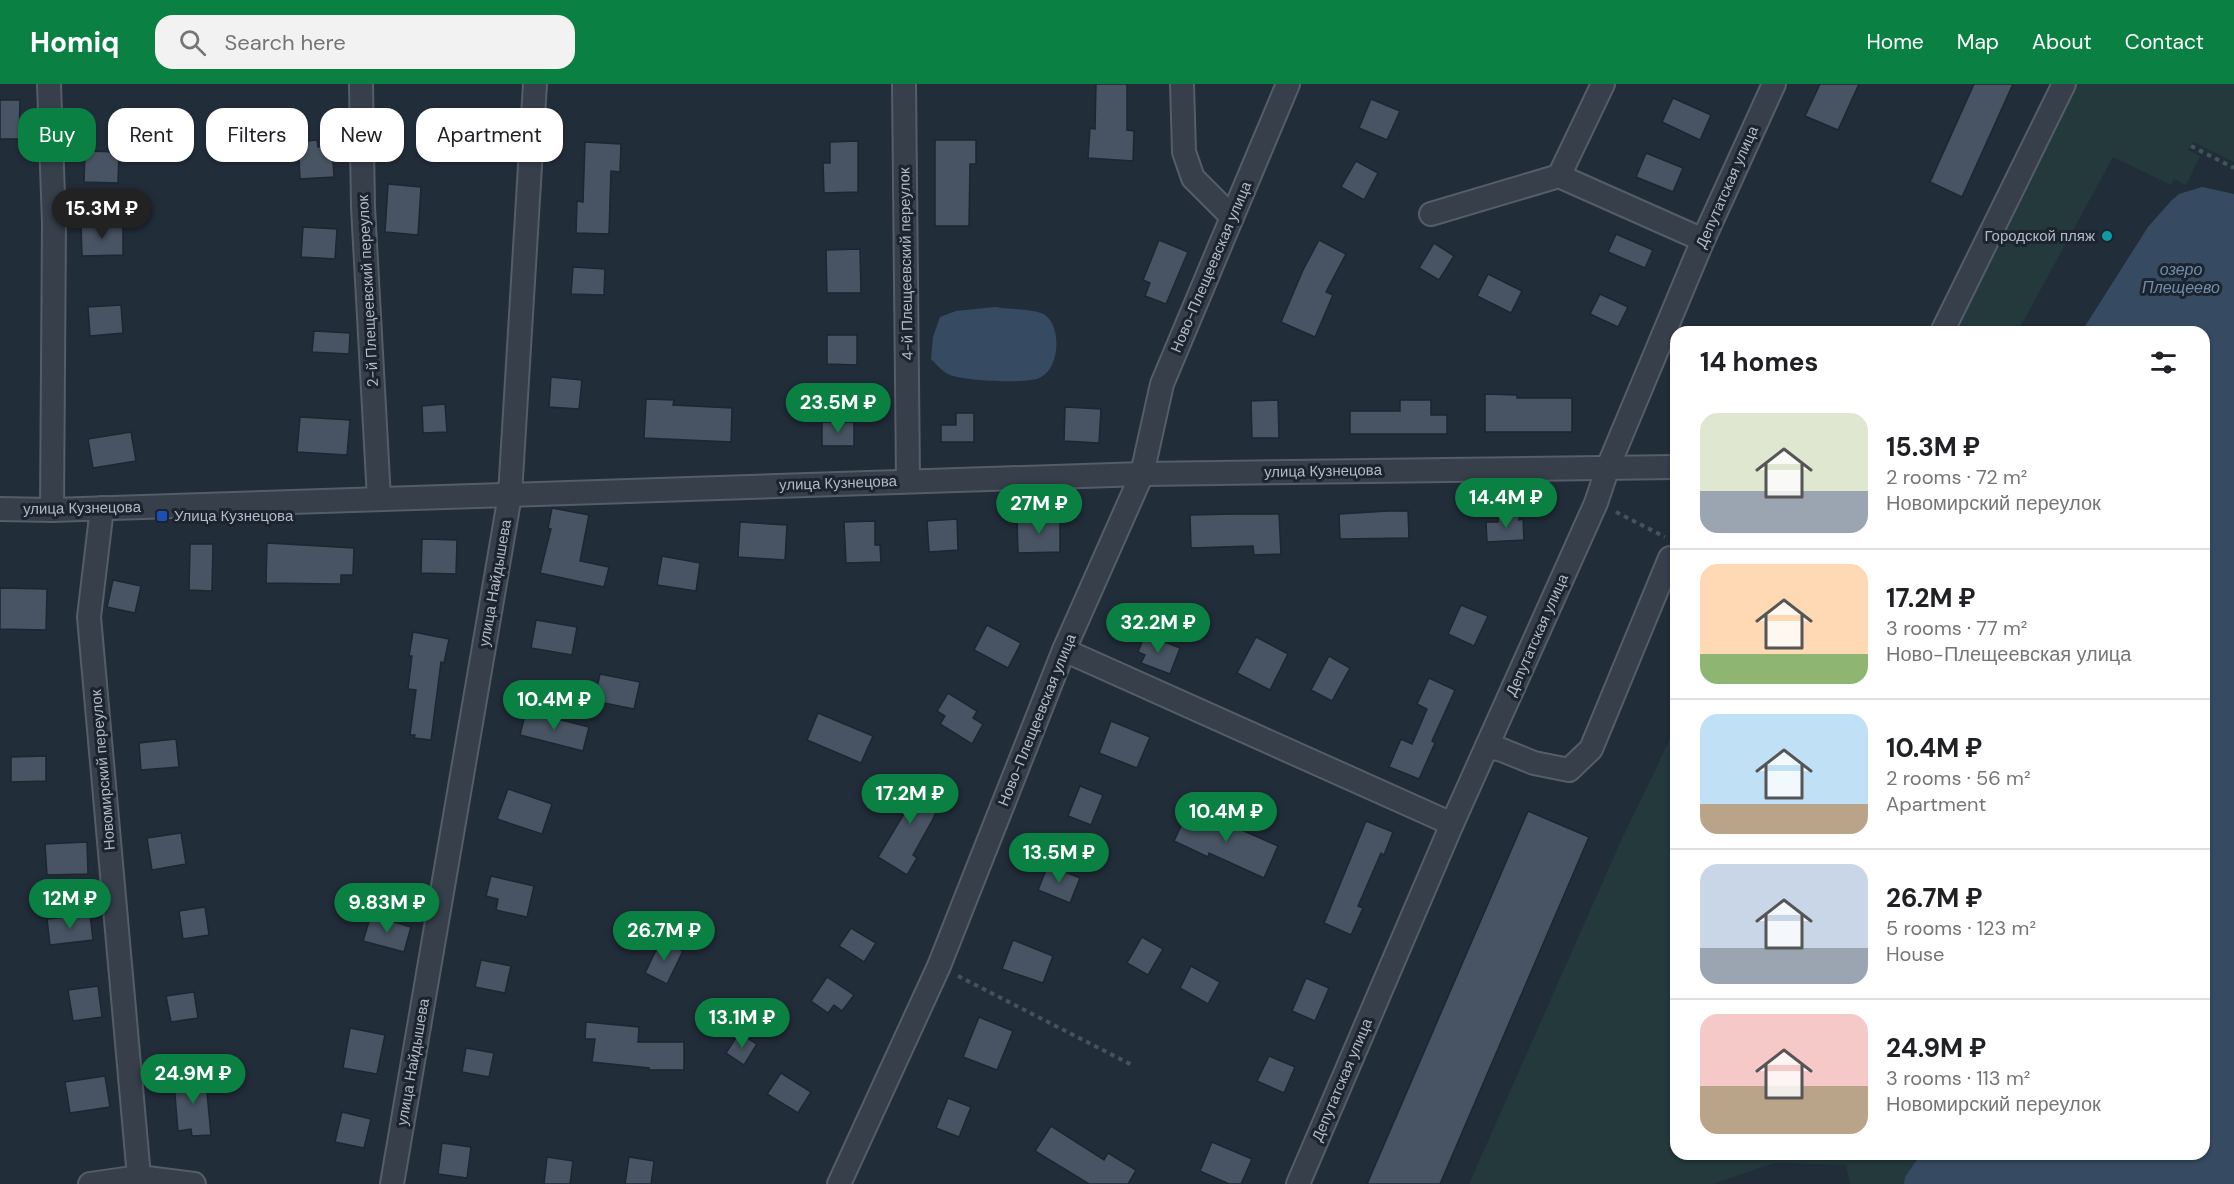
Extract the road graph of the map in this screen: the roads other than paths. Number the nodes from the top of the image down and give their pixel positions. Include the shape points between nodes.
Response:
1 (49, 84) edge
2 (360, 84) edge
3 (535, 84) edge
4 (904, 84) edge
5 (1182, 84) edge
6 (1288, 84) edge
7 (1603, 84) edge
8 (1774, 84) edge
9 (2064, 84) edge
10 (1559, 176) junction
11 (1431, 214) dead end
12 (1232, 217) junction
13 (1703, 240) junction
14 (1945, 326) edge
15 (1608, 467) junction
16 (1670, 467) edge
17 (1142, 474) junction
18 (908, 480) junction
19 (510, 495) junction
20 (379, 499) junction
21 (102, 508) junction
22 (0, 509) edge
23 (52, 510) junction
24 (1668, 547) road end
25 (1064, 650) junction
26 (1487, 746) junction
27 (1452, 824) junction
28 (139, 1177) junction
29 (90, 1184) edge
30 (194, 1184) edge
31 (392, 1184) edge
32 (839, 1184) edge
33 (1298, 1184) edge

1 - 23 street via 54,223
2 - 20 street, 2-й Плещеевский переулок
3 - 19 street, улица Найдышева
4 - 18 street, 4-й Плещеевский переулок
5 - 12 street via 1184,152 1192,178
6 - 12 street, Ново-Плещеевская улица
7 - 10 street
8 - 13 street, Депутатская улица
9 - 14 street
10 - 11 street
10 - 13 street
12 - 17 street, Ново-Плещеевская улица via 1162,384
13 - 15 street, Депутатская улица
15 - 16 street, улица Кузнецова
15 - 17 street, улица Кузнецова
15 - 26 street, Депутатская улица via 1596,503
17 - 18 street, улица Кузнецова
17 - 25 street, Ново-Плещеевская улица
18 - 19 street, улица Кузнецова
19 - 20 street, улица Кузнецова
19 - 31 street, улица Найдышева
20 - 21 street, улица Кузнецова
21 - 23 street, улица Кузнецова
21 - 28 street, Новомирский переулок via 89,616
22 - 23 street, улица Кузнецова
24 - 26 street via 1591,750 1569,770 1534,763
25 - 27 street
25 - 32 street, Ново-Плещеевская улица via 939,966
26 - 27 street, Депутатская улица
27 - 33 street, Депутатская улица
28 - 29 street
28 - 30 street

